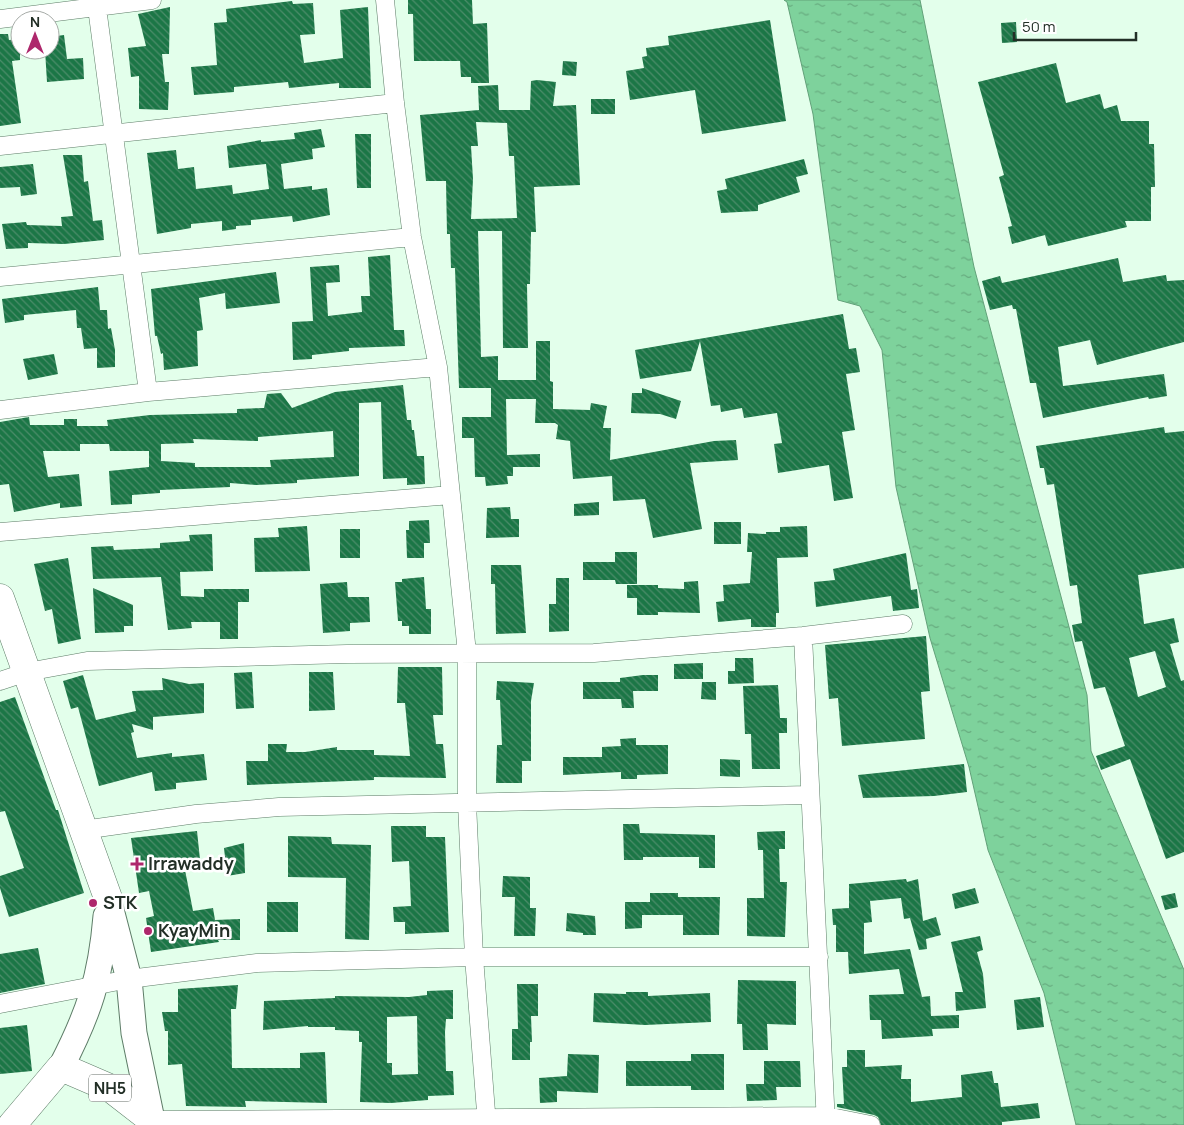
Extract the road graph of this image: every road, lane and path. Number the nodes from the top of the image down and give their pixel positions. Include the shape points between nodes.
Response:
1 (152, 0) edge
2 (385, 0) edge
3 (96, 4) edge
4 (0, 20) edge
5 (395, 103) junction
6 (114, 133) junction
7 (0, 146) edge
8 (412, 237) junction
9 (131, 264) junction
10 (0, 278) edge
11 (438, 367) junction
12 (148, 392) junction
13 (0, 410) edge
14 (451, 495) junction
15 (0, 532) edge
16 (0, 598) edge
17 (903, 624) dead end
18 (803, 636) junction
19 (467, 653) junction
20 (27, 672) junction
21 (0, 681) edge
22 (809, 795) junction
23 (467, 803) junction
24 (83, 830) junction
25 (108, 898) junction
26 (819, 956) junction
27 (474, 957) junction
28 (128, 979) junction
29 (96, 986) junction
30 (0, 1004) edge
31 (61, 1067) junction
32 (487, 1121) edge
33 (826, 1121) edge
34 (152, 1122) edge
35 (12, 1125) edge
36 (871, 1125) edge

1 - 3 street
2 - 5 street
3 - 4 street
3 - 6 street
5 - 6 street
5 - 8 street
6 - 7 street
6 - 9 street
8 - 9 street
8 - 11 street
9 - 10 street
9 - 12 street
11 - 12 street
11 - 14 street
12 - 13 street
14 - 15 street
14 - 19 street
16 - 20 main road
17 - 18 street
18 - 19 street via 594,653
18 - 22 street
19 - 20 street via 86,661
19 - 23 street
20 - 21 street
20 - 24 main road
22 - 23 street
22 - 26 street
23 - 24 street via 279,807 196,814
23 - 27 street
24 - 25 main road
25 - 28 main road
25 - 29 main road
26 - 27 street
26 - 33 street
27 - 28 street via 257,963
27 - 32 street
28 - 29 street
28 - 34 main road via 134,1033
29 - 30 street
29 - 31 main road via 80,1030
31 - 34 main road, NH5 via 112,1089
31 - 35 main road
32 - 33 street
32 - 34 street
33 - 36 street

